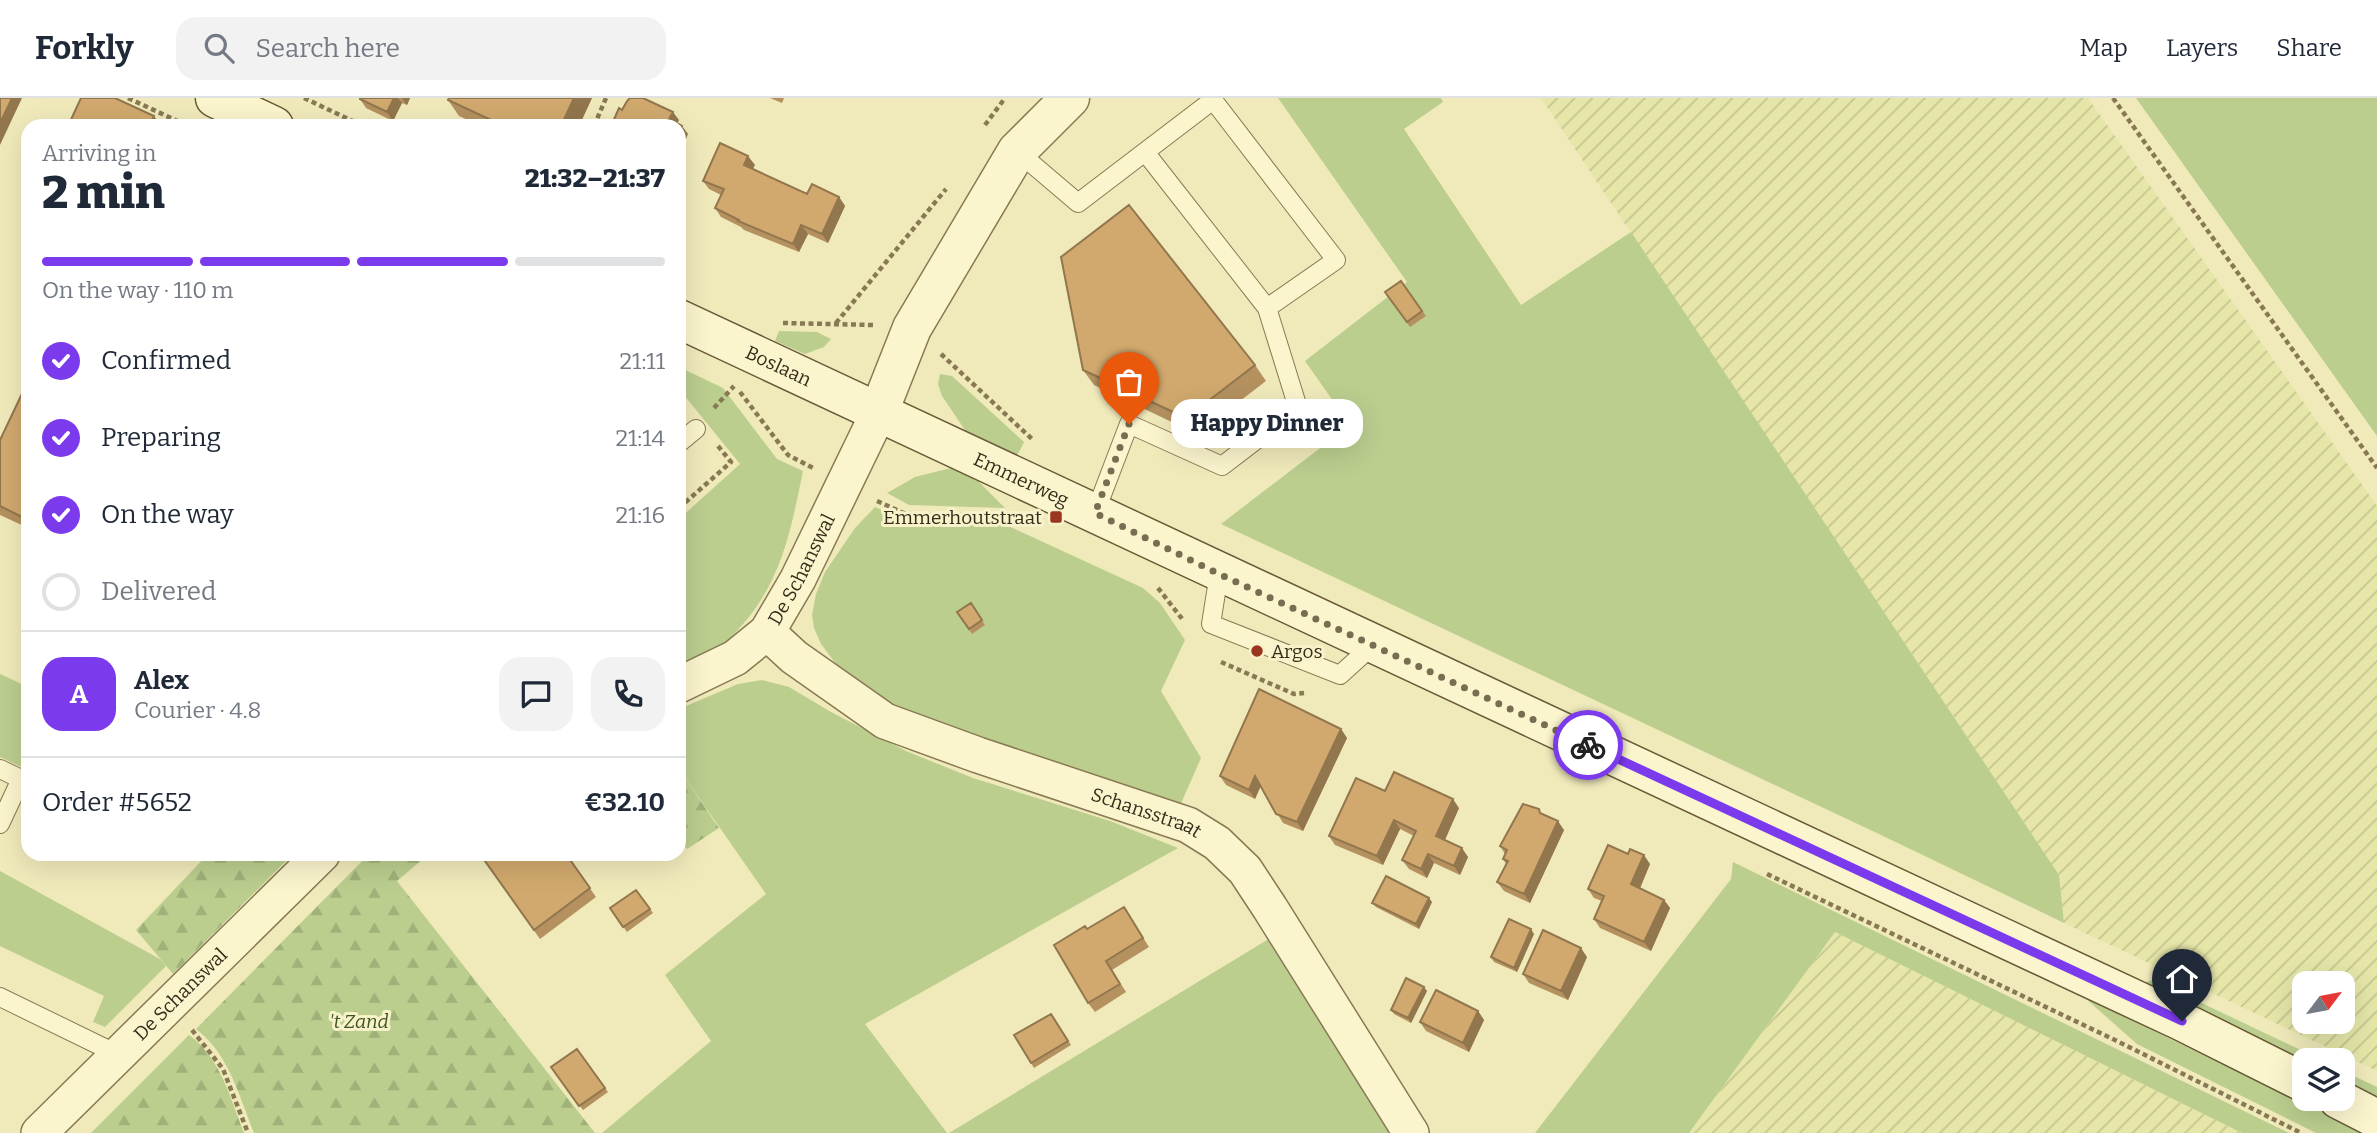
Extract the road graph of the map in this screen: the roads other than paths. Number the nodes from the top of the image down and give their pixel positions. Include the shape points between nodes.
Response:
1 (215, 98) edge
2 (1070, 98) edge
3 (259, 119) edge
4 (1017, 151) junction
5 (1145, 152) junction
6 (1267, 308) junction
7 (686, 322) edge
8 (878, 414) junction
9 (696, 429) dead end
10 (686, 437) edge
11 (1095, 513) junction
12 (767, 632) junction
13 (686, 682) edge
14 (0, 769) edge
15 (21, 779) edge
16 (21, 781) edge
17 (0, 824) edge
18 (315, 861) edge
19 (0, 997) edge
20 (117, 1054) junction
21 (2292, 1076) edge
22 (2355, 1108) edge
23 (2377, 1119) edge
24 (38, 1133) edge
25 (1411, 1133) edge

1 - 3 main road
2 - 4 main road
4 - 5 lane via 1078,203
4 - 8 main road via 912,328
5 - 6 lane
5 - 6 lane via 1213,100 1336,260
6 - 11 lane via 1298,408 1222,466 1129,424
7 - 8 main road, Boslaan
8 - 11 main road, Emmerweg
8 - 12 street, De Schanswal via 798,579
9 - 10 lane
11 - 21 main road, Emmerweg
12 - 13 street, De Schanswal via 734,658
12 - 25 street, Schansstraat via 794,657 885,720 1188,825 1217,843 1245,870
14 - 15 lane
16 - 17 lane
18 - 20 street, De Schanswal
19 - 20 lane
20 - 24 street, De Schanswal
22 - 23 main road

